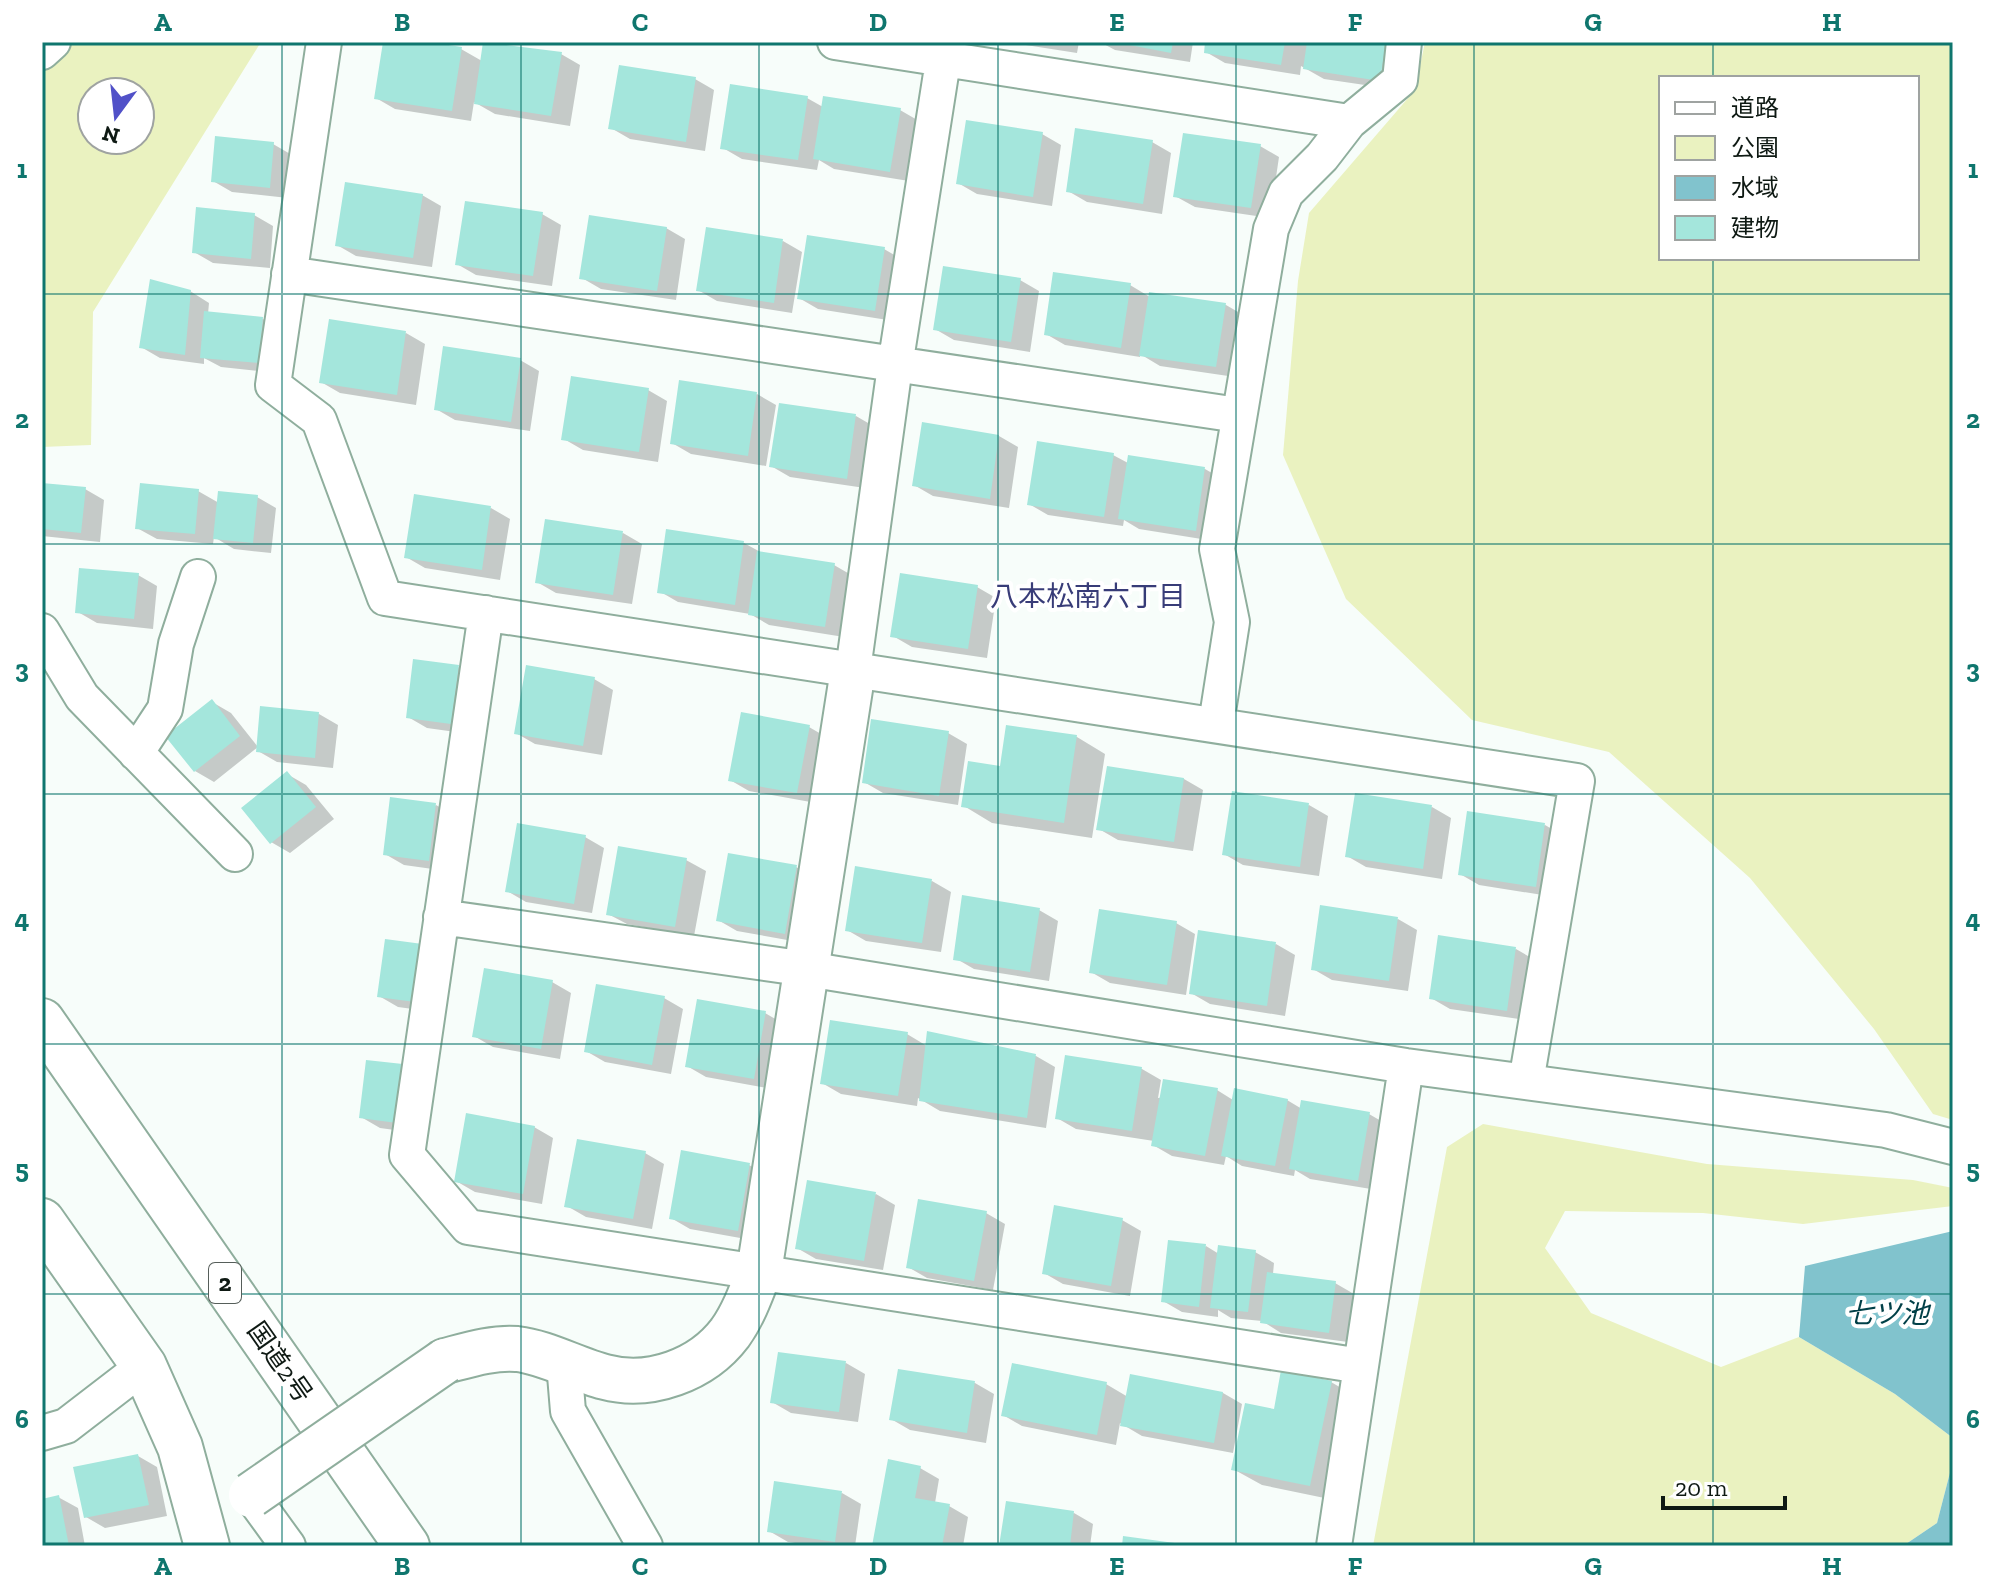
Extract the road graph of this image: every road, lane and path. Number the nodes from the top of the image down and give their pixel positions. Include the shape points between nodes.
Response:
1 (53, 42) edge
2 (324, 42) edge
3 (835, 42) edge
4 (1404, 42) edge
5 (945, 51) edge
6 (42, 52) edge
7 (1349, 122) junction
8 (289, 274) junction
9 (895, 366) junction
10 (1238, 415) junction
11 (198, 577) dead end
12 (486, 613) junction
13 (42, 631) edge
14 (853, 670) junction
15 (1216, 724) junction
16 (136, 753) junction
17 (235, 854) dead end
18 (441, 917) junction
19 (807, 969) junction
20 (42, 1002) edge
21 (42, 1021) edge
22 (1406, 1066) junction
23 (1526, 1082) junction
24 (101, 1104) junction
25 (1953, 1147) edge
26 (42, 1221) edge
27 (759, 1272) junction
28 (564, 1363) junction
29 (144, 1366) junction
30 (1361, 1366) junction
31 (42, 1433) edge
32 (251, 1495) junction
33 (204, 1535) edge
34 (288, 1546) edge
35 (407, 1546) edge
36 (645, 1546) edge
37 (1334, 1546) edge

1 - 6 street
2 - 8 street
3 - 5 street
4 - 7 street via 1400,80
5 - 7 street
5 - 9 street
7 - 10 street via 1286,193 1271,229
8 - 9 street
8 - 12 street via 273,385 319,420 385,598
9 - 10 street
9 - 14 street
10 - 15 street via 1217,549 1232,622
11 - 16 street via 176,644 165,709
12 - 14 street
12 - 18 street
13 - 16 street via 82,697
14 - 15 street
14 - 19 main road
15 - 23 street via 1577,781
16 - 17 street
18 - 19 street
18 - 27 street via 407,1155 468,1227
19 - 22 street
19 - 27 main road
20 - 24 main road
21 - 24 main road, 国道2号 / 2
22 - 23 street
22 - 30 street
23 - 25 street via 1886,1130
24 - 35 main road, 国道2号 / 2
26 - 29 main road
27 - 28 main road via 730,1333 700,1362 655,1380 608,1378
27 - 30 street
28 - 32 main road, bridge via 518,1349 445,1361
28 - 36 street via 568,1411
29 - 31 street via 66,1426
29 - 33 main road via 180,1447
30 - 37 street
32 - 33 main road
32 - 34 street

